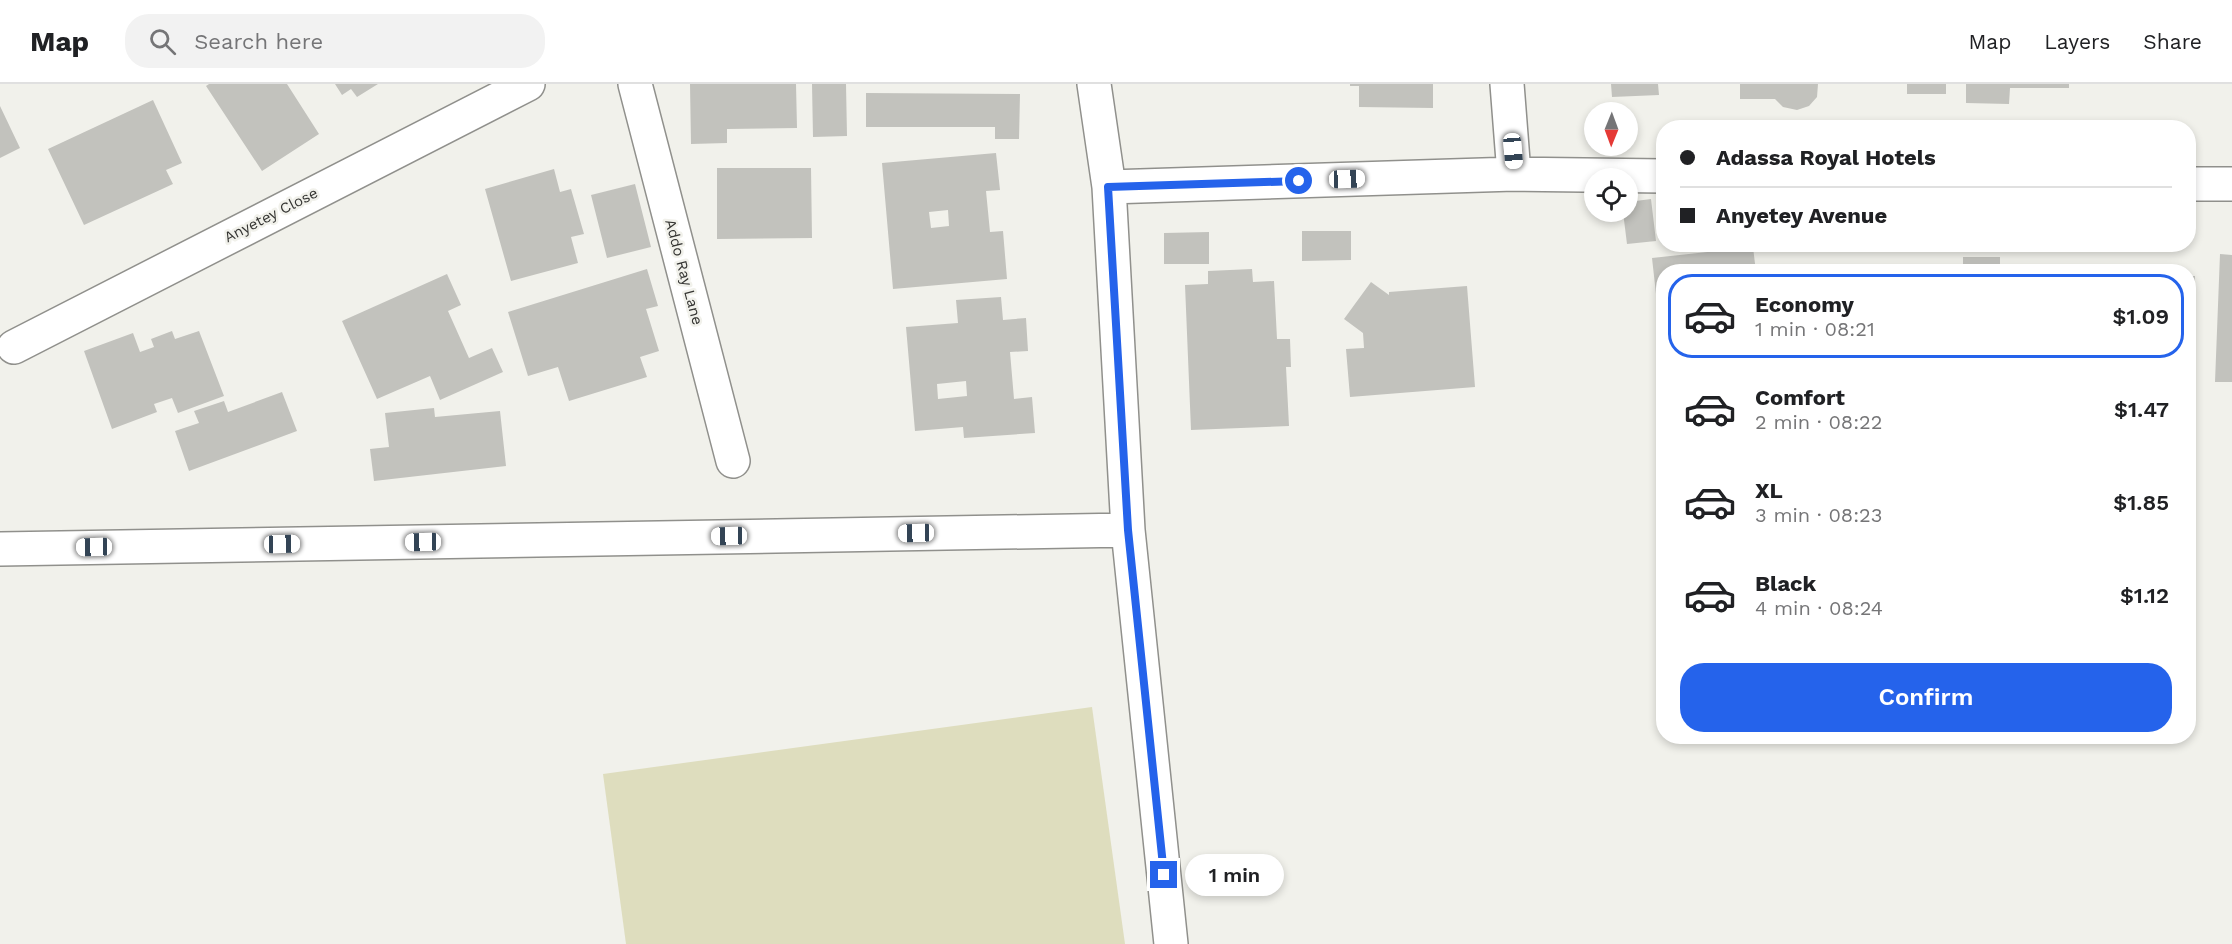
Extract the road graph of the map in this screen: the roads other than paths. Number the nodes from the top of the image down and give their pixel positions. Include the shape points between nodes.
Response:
1 (528, 84) edge
2 (635, 84) edge
3 (1094, 84) edge
4 (1507, 84) edge
5 (1514, 174) junction
6 (1656, 176) edge
7 (2196, 184) edge
8 (2232, 184) edge
9 (1108, 187) junction
10 (14, 347) dead end
11 (733, 461) dead end
12 (1128, 530) junction
13 (0, 549) edge
14 (1171, 944) edge

1 - 10 street, Anyetey Close
2 - 11 street, Addo Ray Lane
3 - 9 street
4 - 5 street
5 - 6 street
5 - 9 street
7 - 8 street
9 - 12 street
12 - 13 street
12 - 14 street

